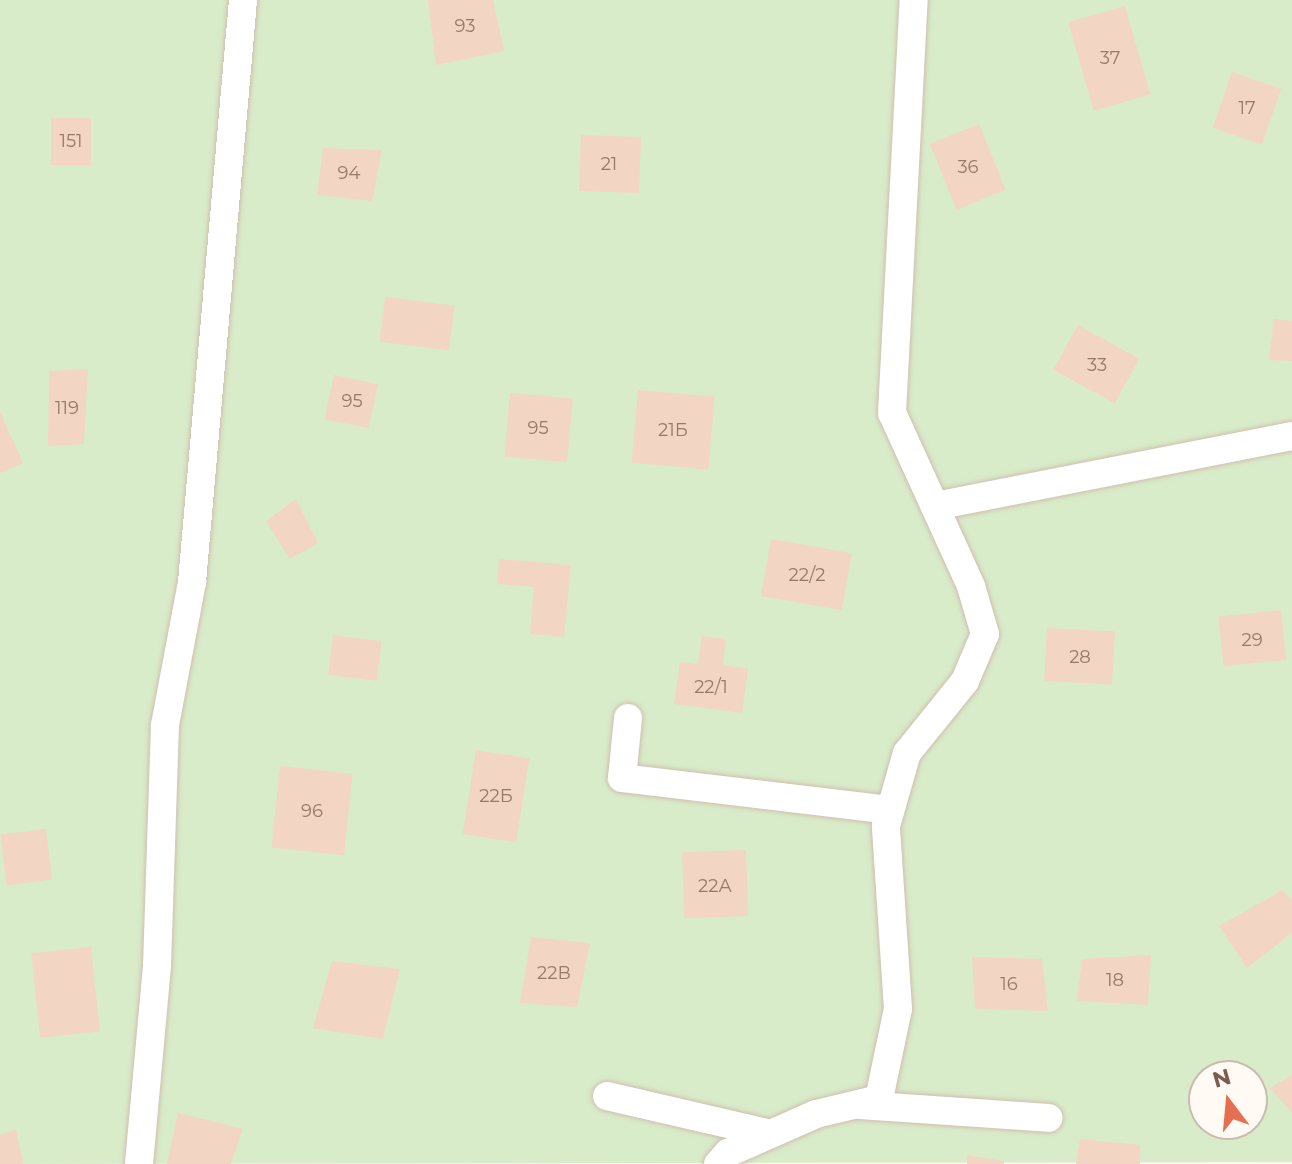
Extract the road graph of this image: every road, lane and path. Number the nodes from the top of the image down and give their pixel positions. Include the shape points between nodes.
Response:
1 (243, 0) edge
2 (914, 0) edge
3 (1292, 436) edge
4 (935, 506) junction
5 (628, 718) dead end
6 (890, 810) junction
7 (607, 1096) dead end
8 (855, 1105) junction
9 (1049, 1118) dead end
10 (771, 1134) junction
11 (139, 1164) edge
12 (718, 1164) edge

1 - 11 street via 192,582 165,725 157,966
2 - 4 street via 892,413
3 - 4 street
4 - 6 street via 971,586 985,634 965,681 907,753
5 - 6 street via 622,778
6 - 8 street via 886,826 898,1009 879,1099
7 - 10 street
8 - 9 street
8 - 10 street
10 - 12 street via 728,1153

